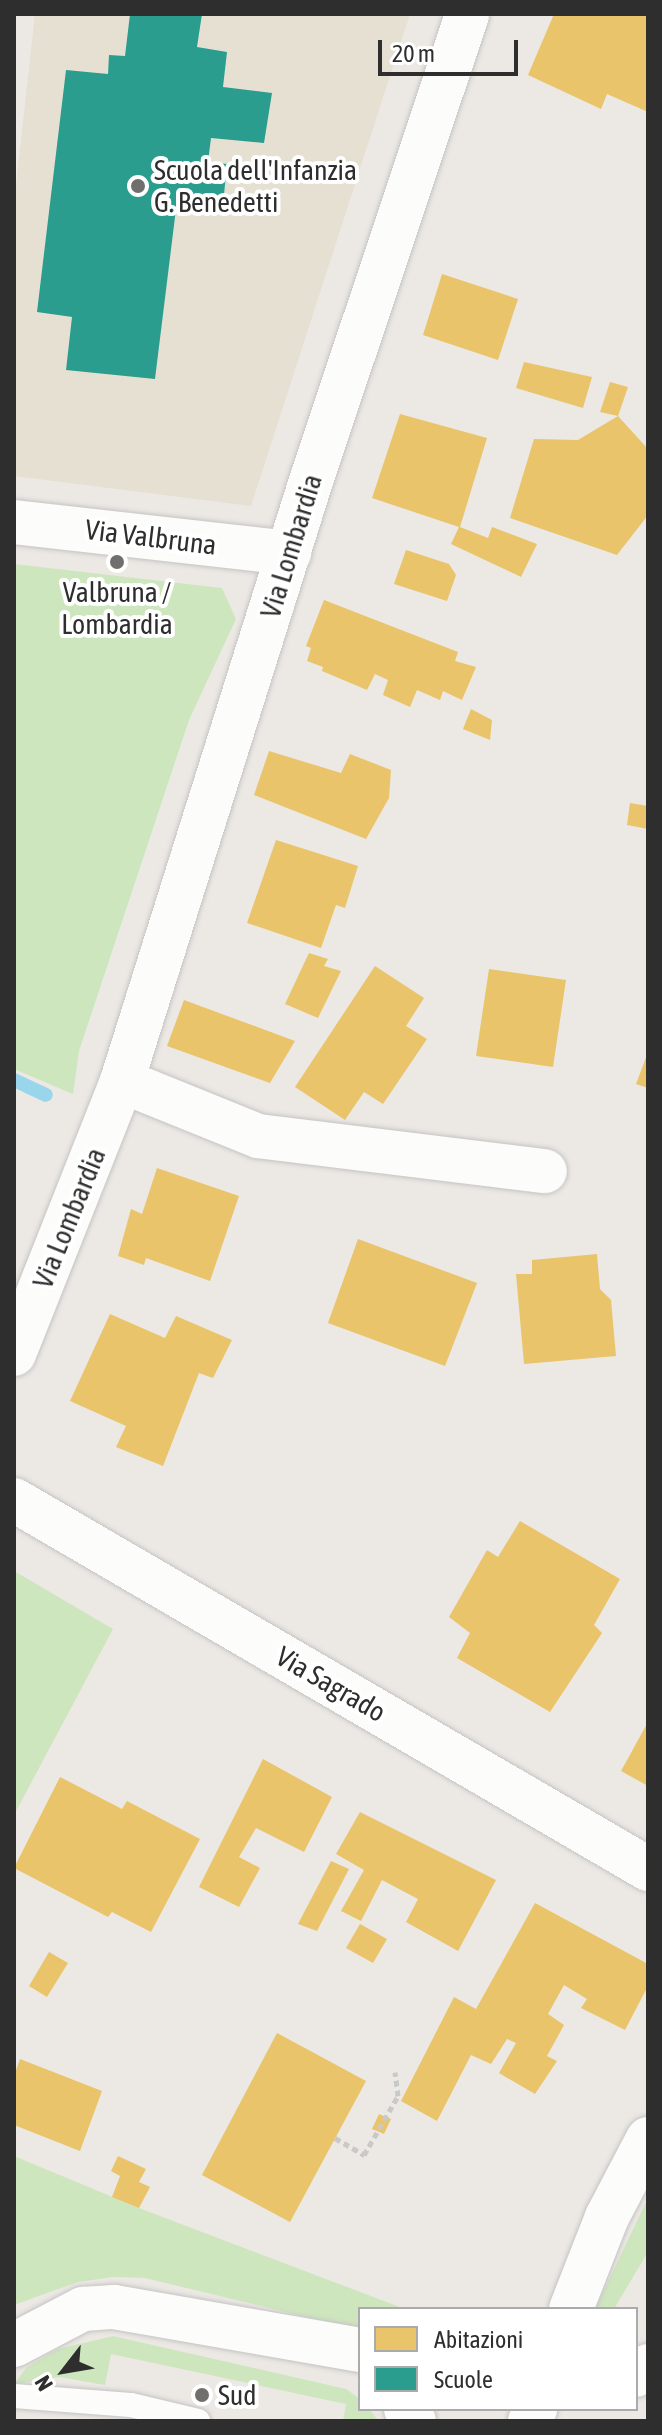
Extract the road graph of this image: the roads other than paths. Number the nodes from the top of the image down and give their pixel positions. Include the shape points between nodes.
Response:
1 (467, 14) edge
2 (14, 522) edge
3 (289, 553) junction
4 (122, 1081) junction
5 (545, 1171) dead end
6 (14, 1354) edge
7 (14, 1500) edge
8 (648, 1869) edge
9 (648, 2139) edge
10 (572, 2307) edge
11 (14, 2345) edge
12 (350, 2353) edge
13 (14, 2396) edge
14 (198, 2421) edge

1 - 3 street, Via Lombardia
2 - 3 street, Via Valbruna
3 - 4 street, Via Lombardia
4 - 5 street via 258,1136
4 - 6 street, Via Lombardia
7 - 8 street, Via Sagrado
9 - 10 street via 607,2217
11 - 12 street via 83,2309 114,2307
13 - 14 lane via 131,2405

